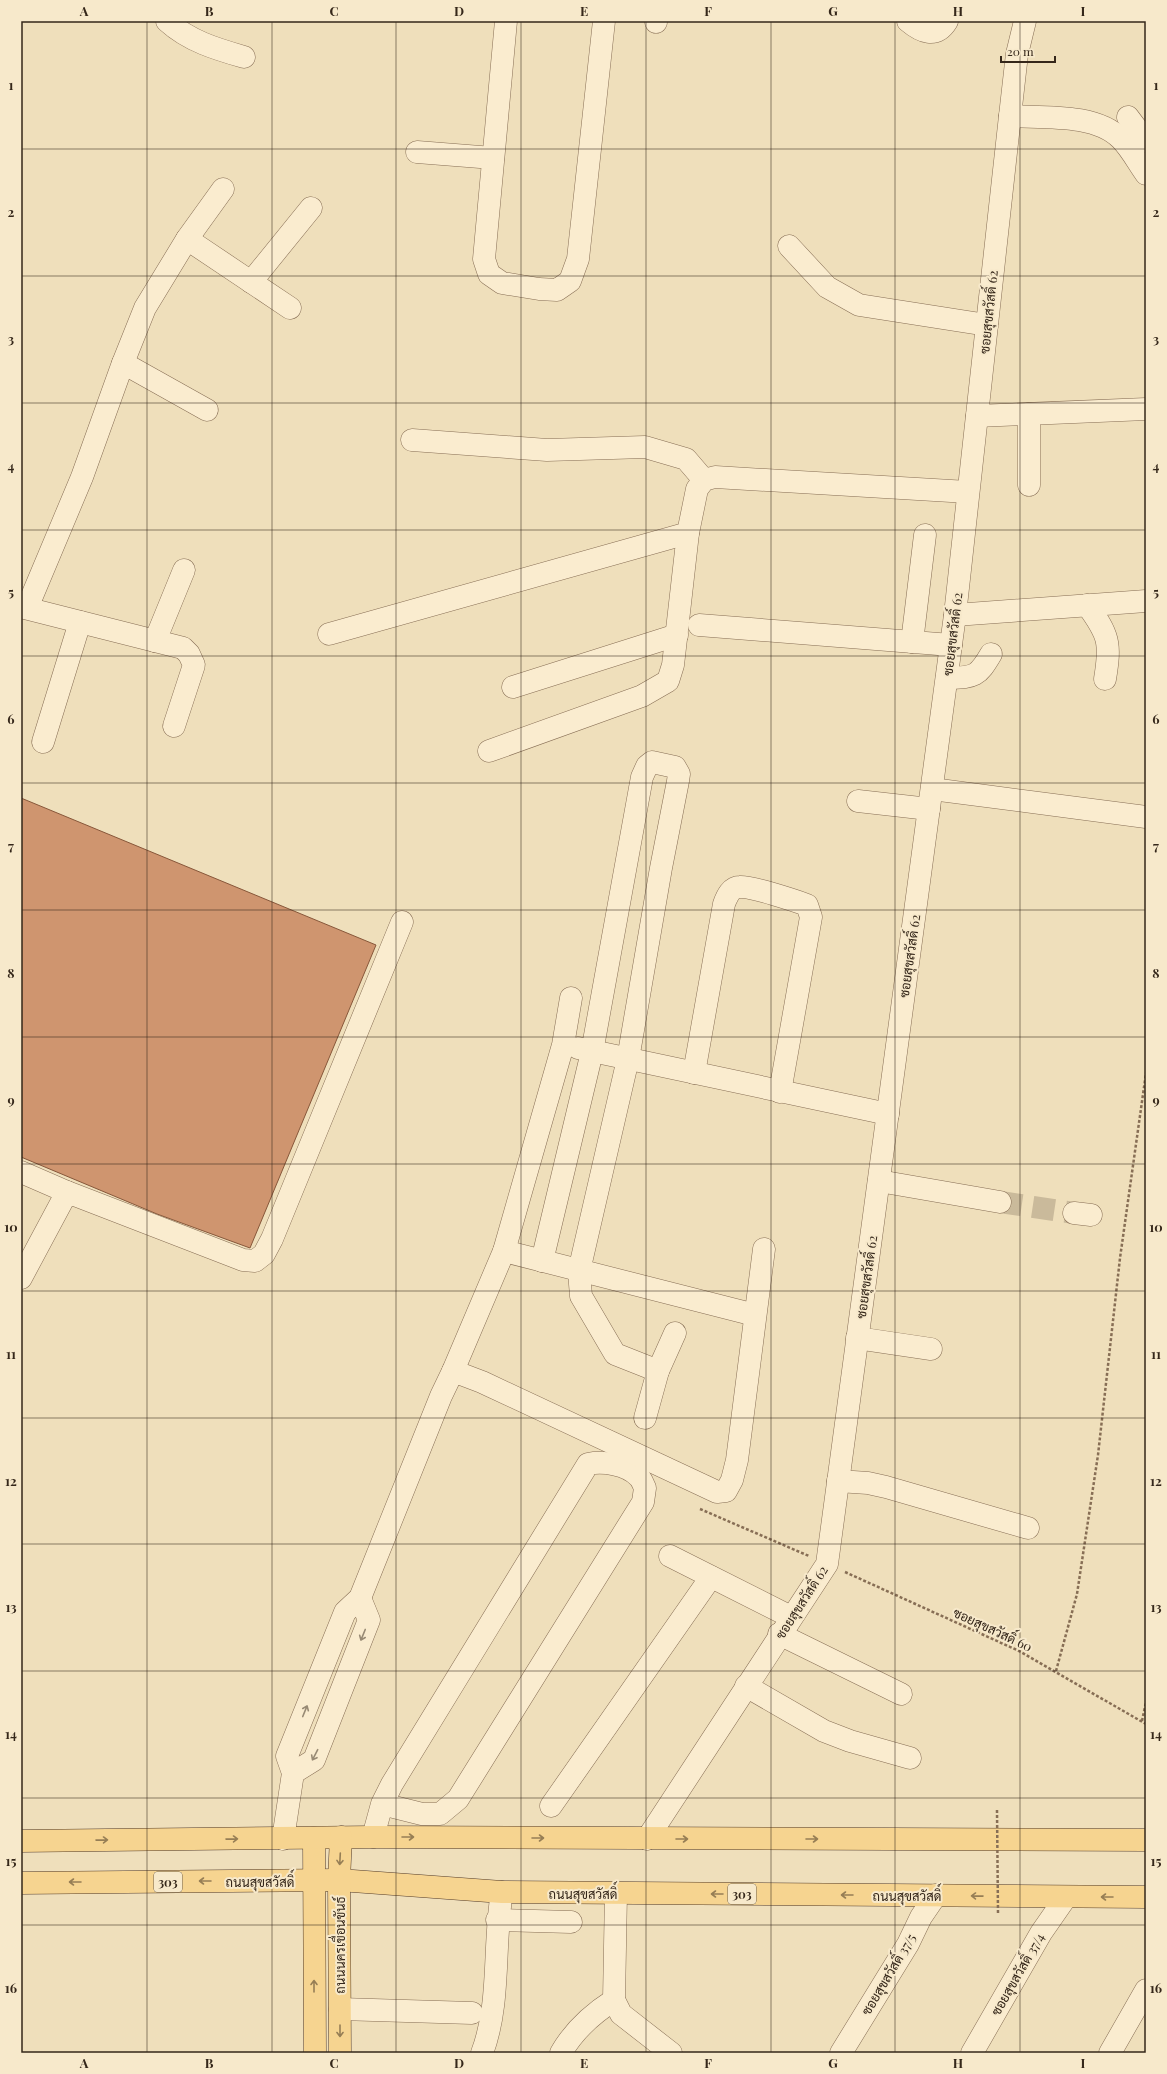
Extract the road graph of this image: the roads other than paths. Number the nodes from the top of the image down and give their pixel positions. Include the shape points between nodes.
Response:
1 (167, 21) edge
2 (506, 21) edge
3 (604, 21) edge
4 (908, 21) edge
5 (947, 21) edge
6 (1025, 21) edge
7 (244, 57) dead end
8 (1010, 116) junction
9 (1128, 117) dead end
10 (1146, 141) edge
11 (417, 152) dead end
12 (493, 158) junction
13 (1146, 174) edge
14 (223, 189) dead end
15 (311, 208) dead end
16 (187, 238) junction
17 (789, 246) dead end
18 (251, 282) junction
19 (290, 308) dead end
20 (987, 326) junction
21 (122, 363) junction
22 (1146, 409) edge
23 (207, 410) dead end
24 (1029, 414) junction
25 (977, 416) junction
26 (412, 440) dead end
27 (704, 480) junction
28 (1029, 485) dead end
29 (968, 492) junction
30 (688, 533) junction
31 (925, 535) dead end
32 (184, 570) dead end
33 (1146, 601) edge
34 (1087, 605) junction
35 (24, 608) edge
36 (955, 615) junction
37 (80, 622) junction
38 (699, 625) dead end
39 (329, 634) dead end
40 (677, 635) junction
41 (155, 641) junction
42 (912, 642) junction
43 (951, 645) junction
44 (991, 654) dead end
45 (947, 678) junction
46 (1105, 679) dead end
47 (513, 686) dead end
48 (174, 726) dead end
49 (42, 742) dead end
50 (489, 751) dead end
51 (931, 799) junction
52 (858, 801) dead end
53 (1146, 817) edge
54 (402, 922) dead end
55 (572, 998) dead end
56 (563, 1045) junction
57 (592, 1052) junction
58 (628, 1060) junction
59 (694, 1073) junction
60 (780, 1092) junction
61 (888, 1114) junction
62 (21, 1172) edge
63 (879, 1181) junction
64 (67, 1192) junction
65 (1000, 1202) tunnel mouth
66 (764, 1249) dead end
67 (504, 1251) junction
68 (542, 1261) junction
69 (580, 1271) junction
70 (21, 1278) edge
71 (756, 1315) junction
72 (675, 1333) dead end
73 (857, 1338) junction
74 (931, 1349) dead end
75 (453, 1371) junction
76 (658, 1371) junction
77 (645, 1418) dead end
78 (838, 1481) junction
79 (1028, 1528) dead end
80 (670, 1556) dead end
81 (711, 1576) junction
82 (785, 1626) junction
83 (746, 1686) junction
84 (901, 1694) dead end
85 (910, 1758) dead end
86 (382, 1804) junction
87 (551, 1806) dead end
88 (341, 1837) junction
89 (373, 1837) junction
90 (314, 1838) junction
91 (647, 1838) junction
92 (283, 1839) junction
93 (1146, 1840) edge
94 (21, 1841) edge
95 (339, 1880) junction
96 (314, 1881) junction
97 (21, 1883) edge
98 (502, 1892) junction
99 (616, 1893) junction
100 (936, 1896) junction
101 (1066, 1897) junction
102 (1146, 1897) edge
103 (497, 1920) junction
104 (571, 1922) dead end
105 (1146, 1990) edge
106 (614, 2000) junction
107 (340, 2009) junction
108 (472, 2013) dead end
109 (314, 2053) edge
110 (340, 2053) edge
111 (482, 2053) edge
112 (560, 2053) edge
113 (671, 2053) edge
114 (841, 2053) edge
115 (972, 2053) edge
116 (1110, 2053) edge

1 - 7 street via 188,37 214,49
2 - 12 street
3 - 12 street via 578,259 570,281 557,290 502,283 489,274 484,259
4 - 5 street via 919,30 932,33 943,27
6 - 8 street, ซอยสุขสวัสดิ์ 62 via 1017,54
8 - 13 street via 1090,121 1108,128 1121,139
8 - 20 street, ซอยสุขสวัสดิ์ 62
9 - 10 street
11 - 12 street
14 - 16 street
15 - 18 street
16 - 18 street
16 - 21 street via 145,308
17 - 20 street via 827,287 859,305
18 - 19 street
20 - 25 street, ซอยสุขสวัสดิ์ 62
21 - 23 street
21 - 35 street via 82,477
22 - 24 street
24 - 25 street
24 - 28 street
25 - 29 street, ซอยสุขสวัสดิ์ 62
26 - 27 street via 547,450 645,447 686,459
27 - 29 street via 716,477
27 - 30 street via 697,488
29 - 36 street, ซอยสุขสวัสดิ์ 62
30 - 39 street
30 - 40 street
31 - 42 street
32 - 41 street
33 - 34 street
34 - 36 street
34 - 46 street via 1107,638
35 - 37 street
36 - 43 street, ซอยสุขสวัสดิ์ 62
37 - 41 street
37 - 49 street
38 - 42 street
40 - 47 street
40 - 50 street via 668,681 642,696
41 - 48 street via 183,648 194,664
42 - 43 street
43 - 45 street, ซอยสุขสวัสดิ์ 62
44 - 45 street via 983,667 970,677
45 - 51 street, ซอยสุขสวัสดิ์ 62
51 - 52 street
51 - 53 street
51 - 61 street, ซอยสุขสวัสดิ์ 62
54 - 64 street via 264,1254 255,1261 243,1260
55 - 56 street
56 - 57 street
56 - 67 street
57 - 58 street
57 - 58 street via 642,777 646,766 652,762 666,764 675,767 679,774
57 - 68 street
58 - 59 street
58 - 69 street
59 - 60 street
59 - 60 street via 724,904 730,891 740,886 793,899 807,906 811,917
60 - 61 street
61 - 63 street, ซอยสุขสวัสดิ์ 62
62 - 64 street
63 - 65 street
63 - 73 street, ซอยสุขสวัสดิ์ 62
64 - 70 street
66 - 71 street
67 - 68 street
67 - 75 street
68 - 69 street
69 - 71 street
69 - 76 street via 581,1296 616,1354
71 - 75 street via 737,1460 726,1491 717,1492 482,1382
72 - 76 street
73 - 74 street
73 - 78 street, ซอยสุขสวัสดิ์ 62
75 - 92 street via 360,1598 345,1612 287,1756 293,1773
76 - 77 street
78 - 79 street via 886,1487
78 - 82 street, ซอยสุขสวัสดิ์ 62 via 827,1564
80 - 81 street
81 - 82 street
81 - 87 street
82 - 83 street, ซอยสุขสวัสดิ์ 62
82 - 84 street
83 - 85 street via 824,1731
83 - 91 street, ซอยสุขสวัสดิ์ 62
86 - 86 street via 422,1814 440,1814 458,1799 643,1502 645,1488 639,1477 613,1464 588,1464
86 - 89 street
88 - 89 main road
88 - 90 main road
88 -> 95 main road, ถนนนครเขื่อนขันธ์
89 -> 91 main road
90 - 92 main road
90 - 96 main road, ถนนนครเขื่อนขันธ์
91 -> 93 main road
94 -> 92 main road
95 - 96 main road, ถนนสุขสวัสดิ์ / 303
95 - 98 main road, ถนนสุขสวัสดิ์ / 303
95 - 107 main road, ถนนนครเขื่อนขันธ์
96 -> 97 main road, ถนนสุขสวัสดิ์ / 303
109 -> 96 main road, ถนนนครเขื่อนขันธ์
98 - 99 main road, ถนนสุขสวัสดิ์ / 303
98 - 103 street
100 -> 99 main road, ถนนสุขสวัสดิ์ / 303
99 - 106 street
101 -> 100 main road, ถนนสุขสวัสดิ์ / 303
100 - 114 street, ซอยสุขสวัสดิ์ 37/5
102 -> 101 main road, ถนนสุขสวัสดิ์ / 303
101 - 115 street, ซอยสุขสวัสดิ์ 37/4 via 1041,1933
103 - 104 street
103 - 111 street via 494,1995 487,2040
105 - 116 street
106 - 112 street via 594,2012 567,2041
106 - 113 street via 621,2014
107 - 108 street
107 -> 110 main road, ถนนนครเขื่อนขันธ์

